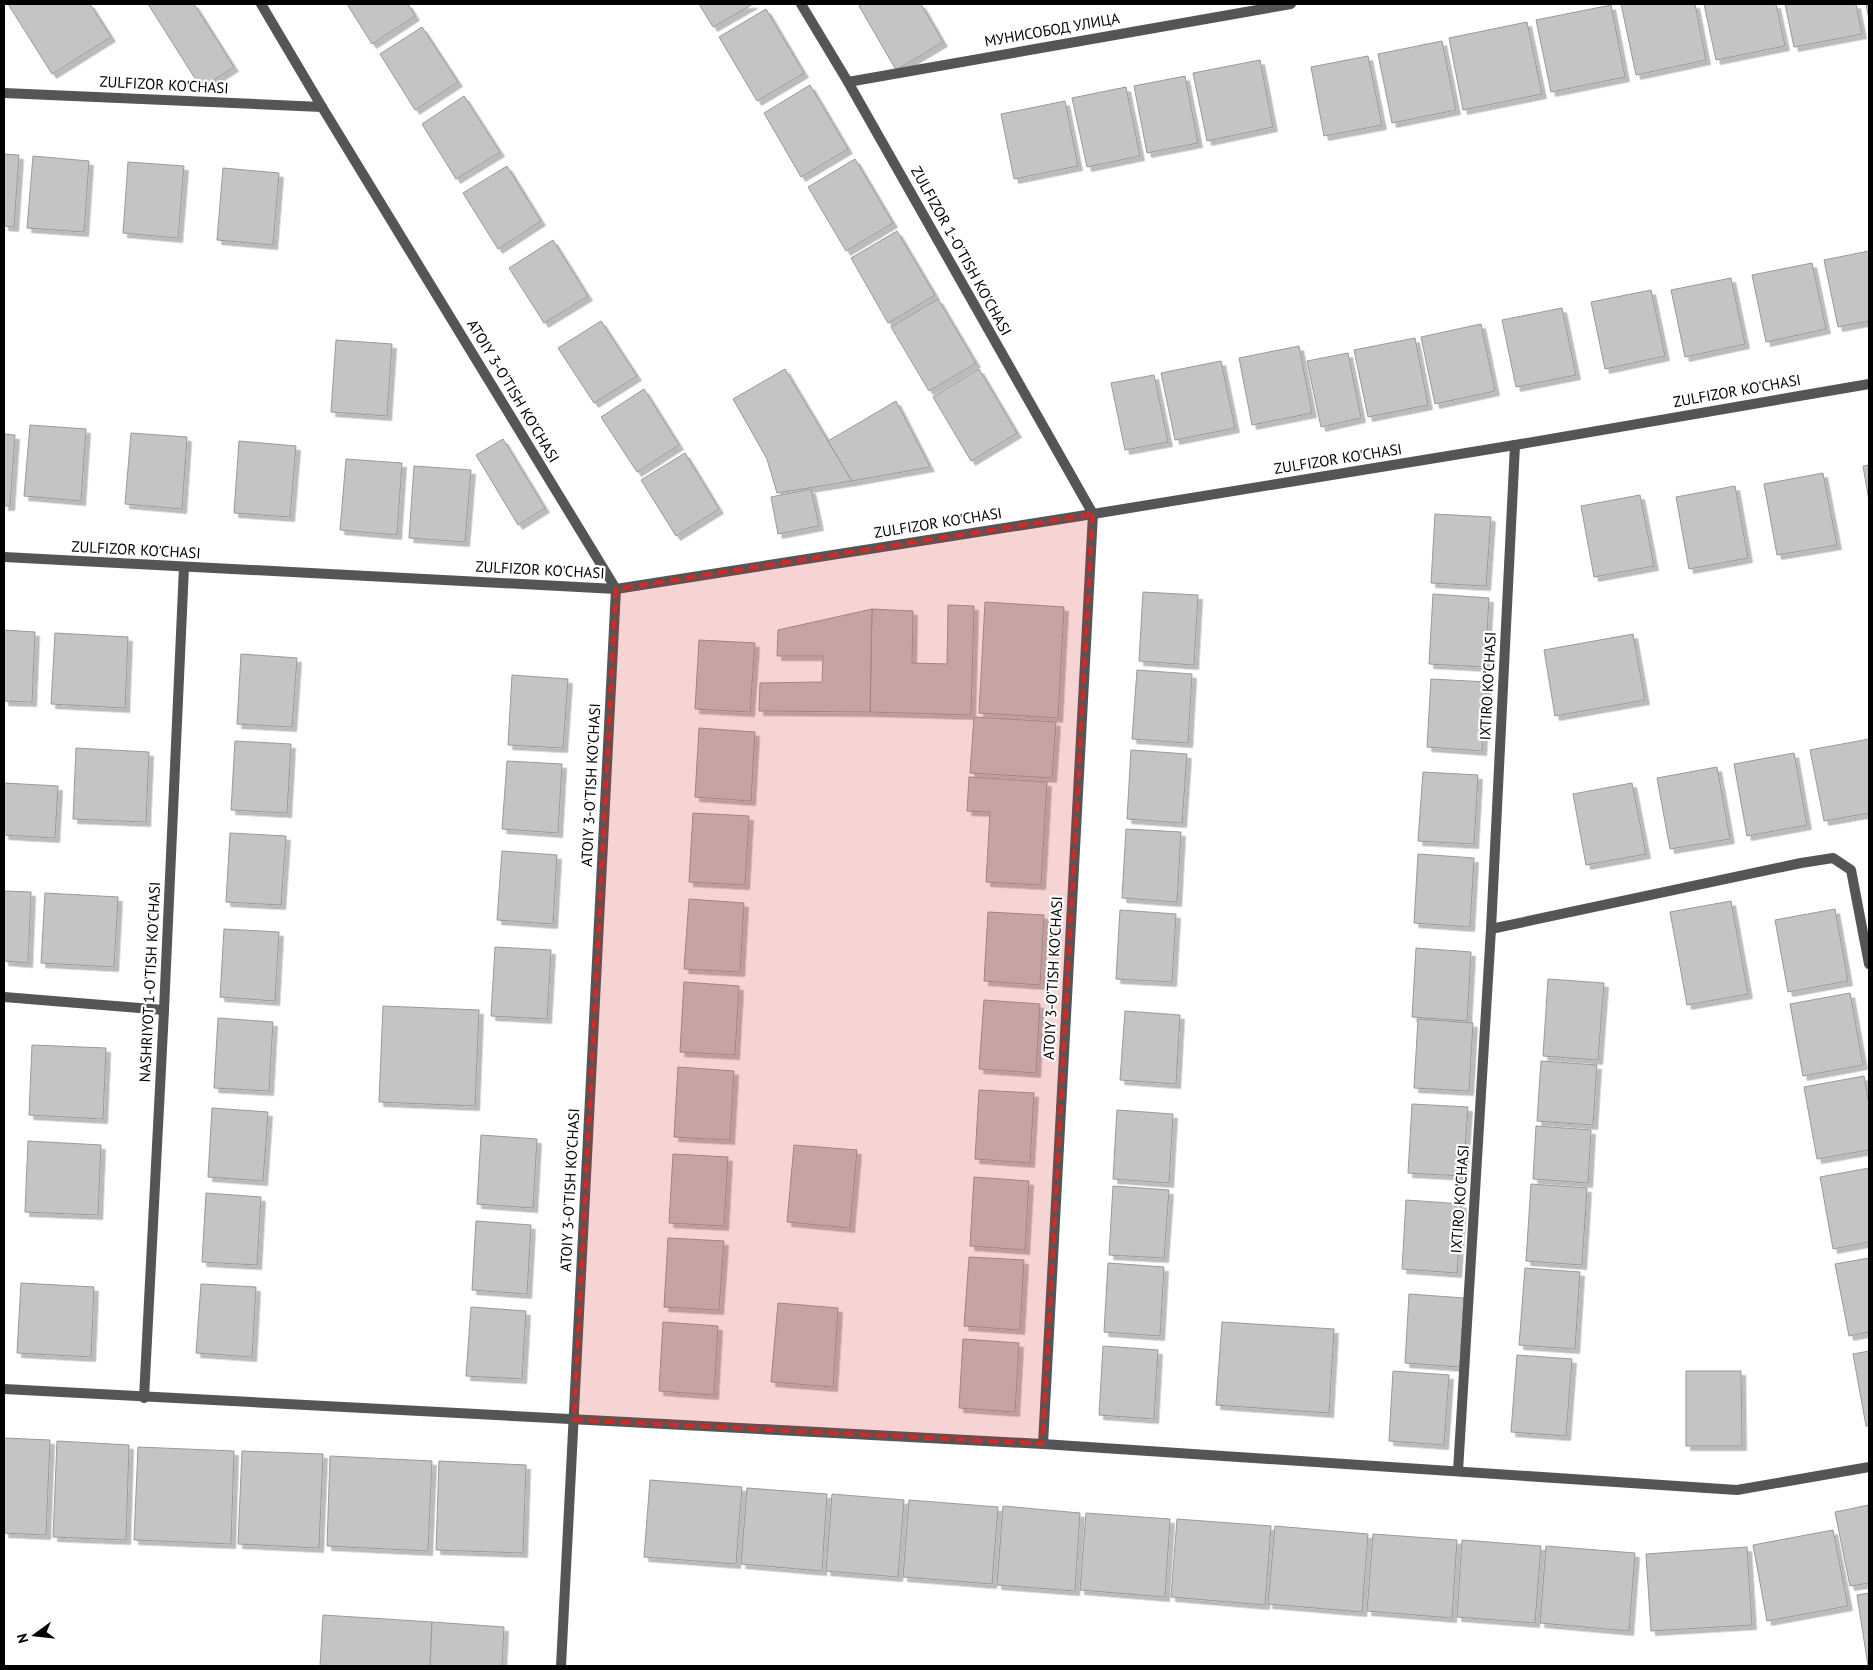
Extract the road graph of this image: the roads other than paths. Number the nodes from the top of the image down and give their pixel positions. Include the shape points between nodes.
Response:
1 (261, 4) edge
2 (801, 4) edge
3 (1292, 4) edge
4 (1251, 7) edge
5 (848, 82) junction
6 (4, 93) edge
7 (322, 107) junction
8 (1869, 384) edge
9 (1515, 445) junction
10 (1093, 514) junction
11 (4, 557) edge
12 (184, 567) junction
13 (616, 589) junction
14 (1492, 929) junction
15 (1869, 964) edge
16 (4, 997) edge
17 (164, 1010) junction
18 (4, 1390) edge
19 (144, 1398) junction
20 (574, 1420) junction
21 (1043, 1444) junction
22 (1869, 1467) edge
23 (1458, 1471) junction
24 (561, 1666) edge

1 - 7 street, ATOIY 3-O'TISH KO'CHASI
2 - 5 street, ZULFIZOR 1-O'TISH KO'CHASI
3 - 4 street, МУНИСОБОД УЛИЦА
4 - 5 street, МУНИСОБОД УЛИЦА
5 - 10 street, ZULFIZOR 1-O'TISH KO'CHASI
6 - 7 street, ZULFIZOR KO'CHASI
7 - 13 street, ATOIY 3-O'TISH KO'CHASI
8 - 9 street, ZULFIZOR KO'CHASI
9 - 10 street, ZULFIZOR KO'CHASI
9 - 14 street, IXTIRO KO'CHASI
10 - 13 street, ZULFIZOR KO'CHASI
10 - 21 street, ATOIY 3-O'TISH KO'CHASI
11 - 12 street, ZULFIZOR KO'CHASI
12 - 13 street, ZULFIZOR KO'CHASI
12 - 17 street, NASHRIYOT 1-O'TISH KO'CHASI
13 - 20 street, ATOIY 3-O'TISH KO'CHASI
14 - 15 street via 1833,858 1850,870
14 - 23 street, IXTIRO KO'CHASI
16 - 17 street
17 - 19 street, NASHRIYOT 1-O'TISH KO'CHASI
18 - 19 street
19 - 20 street
20 - 21 street
20 - 24 street, ATOIY 3-O'TISH KO'CHASI
21 - 23 street
22 - 23 street via 1737,1490

